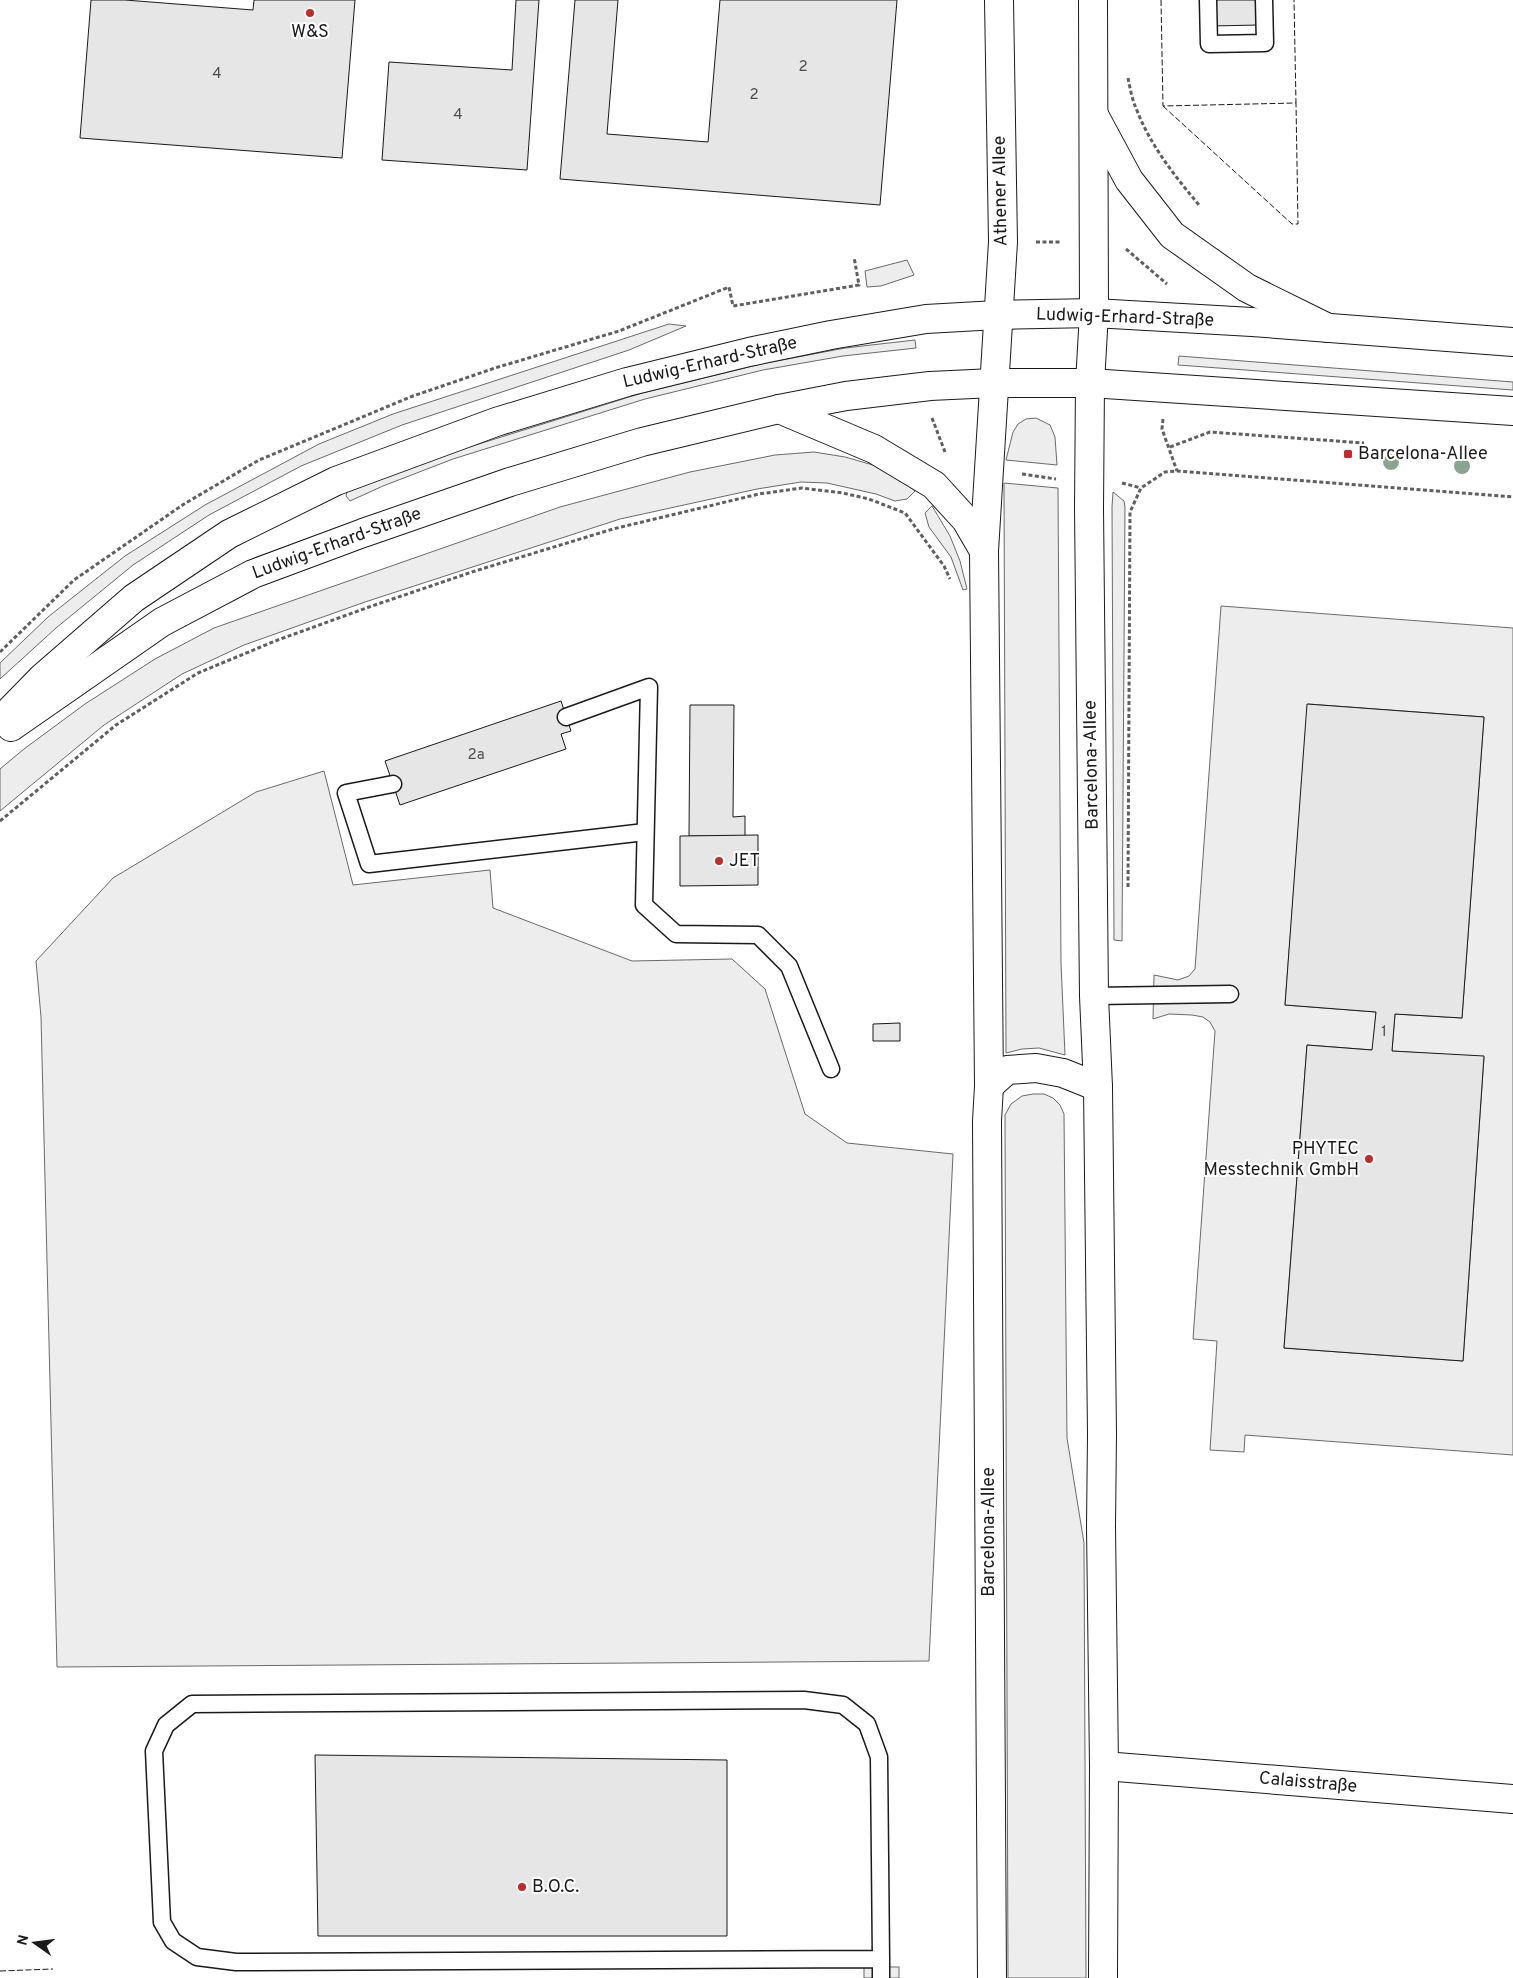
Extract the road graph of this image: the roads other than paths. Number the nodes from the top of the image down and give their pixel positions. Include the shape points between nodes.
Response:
1 (999, 0) edge
2 (1093, 0) edge
3 (1208, 0) edge
4 (1264, 0) edge
5 (1092, 111) junction
6 (1094, 313) junction
7 (997, 316) junction
8 (1328, 328) junction
9 (1513, 342) edge
10 (994, 383) junction
11 (1090, 383) junction
12 (779, 409) junction
13 (1513, 411) edge
14 (984, 550) junction
15 (566, 717) dead end
16 (0, 721) edge
17 (0, 735) edge
18 (393, 784) dead end
19 (645, 832) junction
20 (1230, 994) dead end
21 (1094, 996) junction
22 (831, 1068) dead end
23 (989, 1086) junction
24 (1098, 1087) junction
25 (1104, 1766) junction
26 (1513, 1799) edge
27 (881, 1959) junction
28 (881, 1978) edge
29 (992, 1978) edge
30 (1103, 1978) edge

1 - 7 street, Athener Allee via 1003,242
2 - 5 street
3 - 4 lane via 1209,44 1265,43
5 - 6 street
5 - 8 street via 1129,180 1172,235 1247,288
6 - 7 street, Ludwig-Erhard-Straße
6 - 8 street, Ludwig-Erhard-Straße
6 - 11 street
7 - 10 street, Athener Allee
7 - 16 street, Ludwig-Erhard-Straße via 926,319 832,335 627,382 496,422 336,481 228,534 134,598 43,677
8 - 9 street, Ludwig-Erhard-Straße
10 - 11 street, Ludwig-Erhard-Straße
10 - 12 street, Ludwig-Erhard-Straße via 910,388
10 - 14 street, Barcelona-Allee
11 - 13 street, Ludwig-Erhard-Straße
11 - 21 street, Barcelona-Allee
12 - 14 street via 874,449 934,485 966,520
12 - 17 street, Ludwig-Erhard-Straße via 642,442 510,482 253,574 162,622
14 - 23 street, Barcelona-Allee
15 - 19 lane via 648,687
18 - 19 lane via 346,793 369,864
19 - 22 lane via 644,905 676,934 758,935 789,966
20 - 21 lane
21 - 24 street, Barcelona-Allee
23 - 24 street via 1007,1070 1036,1068 1062,1073
23 - 29 street, Barcelona-Allee
24 - 25 street, Barcelona-Allee
25 - 26 street, Calaisstraße
25 - 30 street, Barcelona-Allee
27 - 27 lane via 879,1756 867,1724 843,1705 804,1700 192,1704 166,1724 154,1751 162,1922 172,1941 198,1957 236,1962
27 - 28 lane

